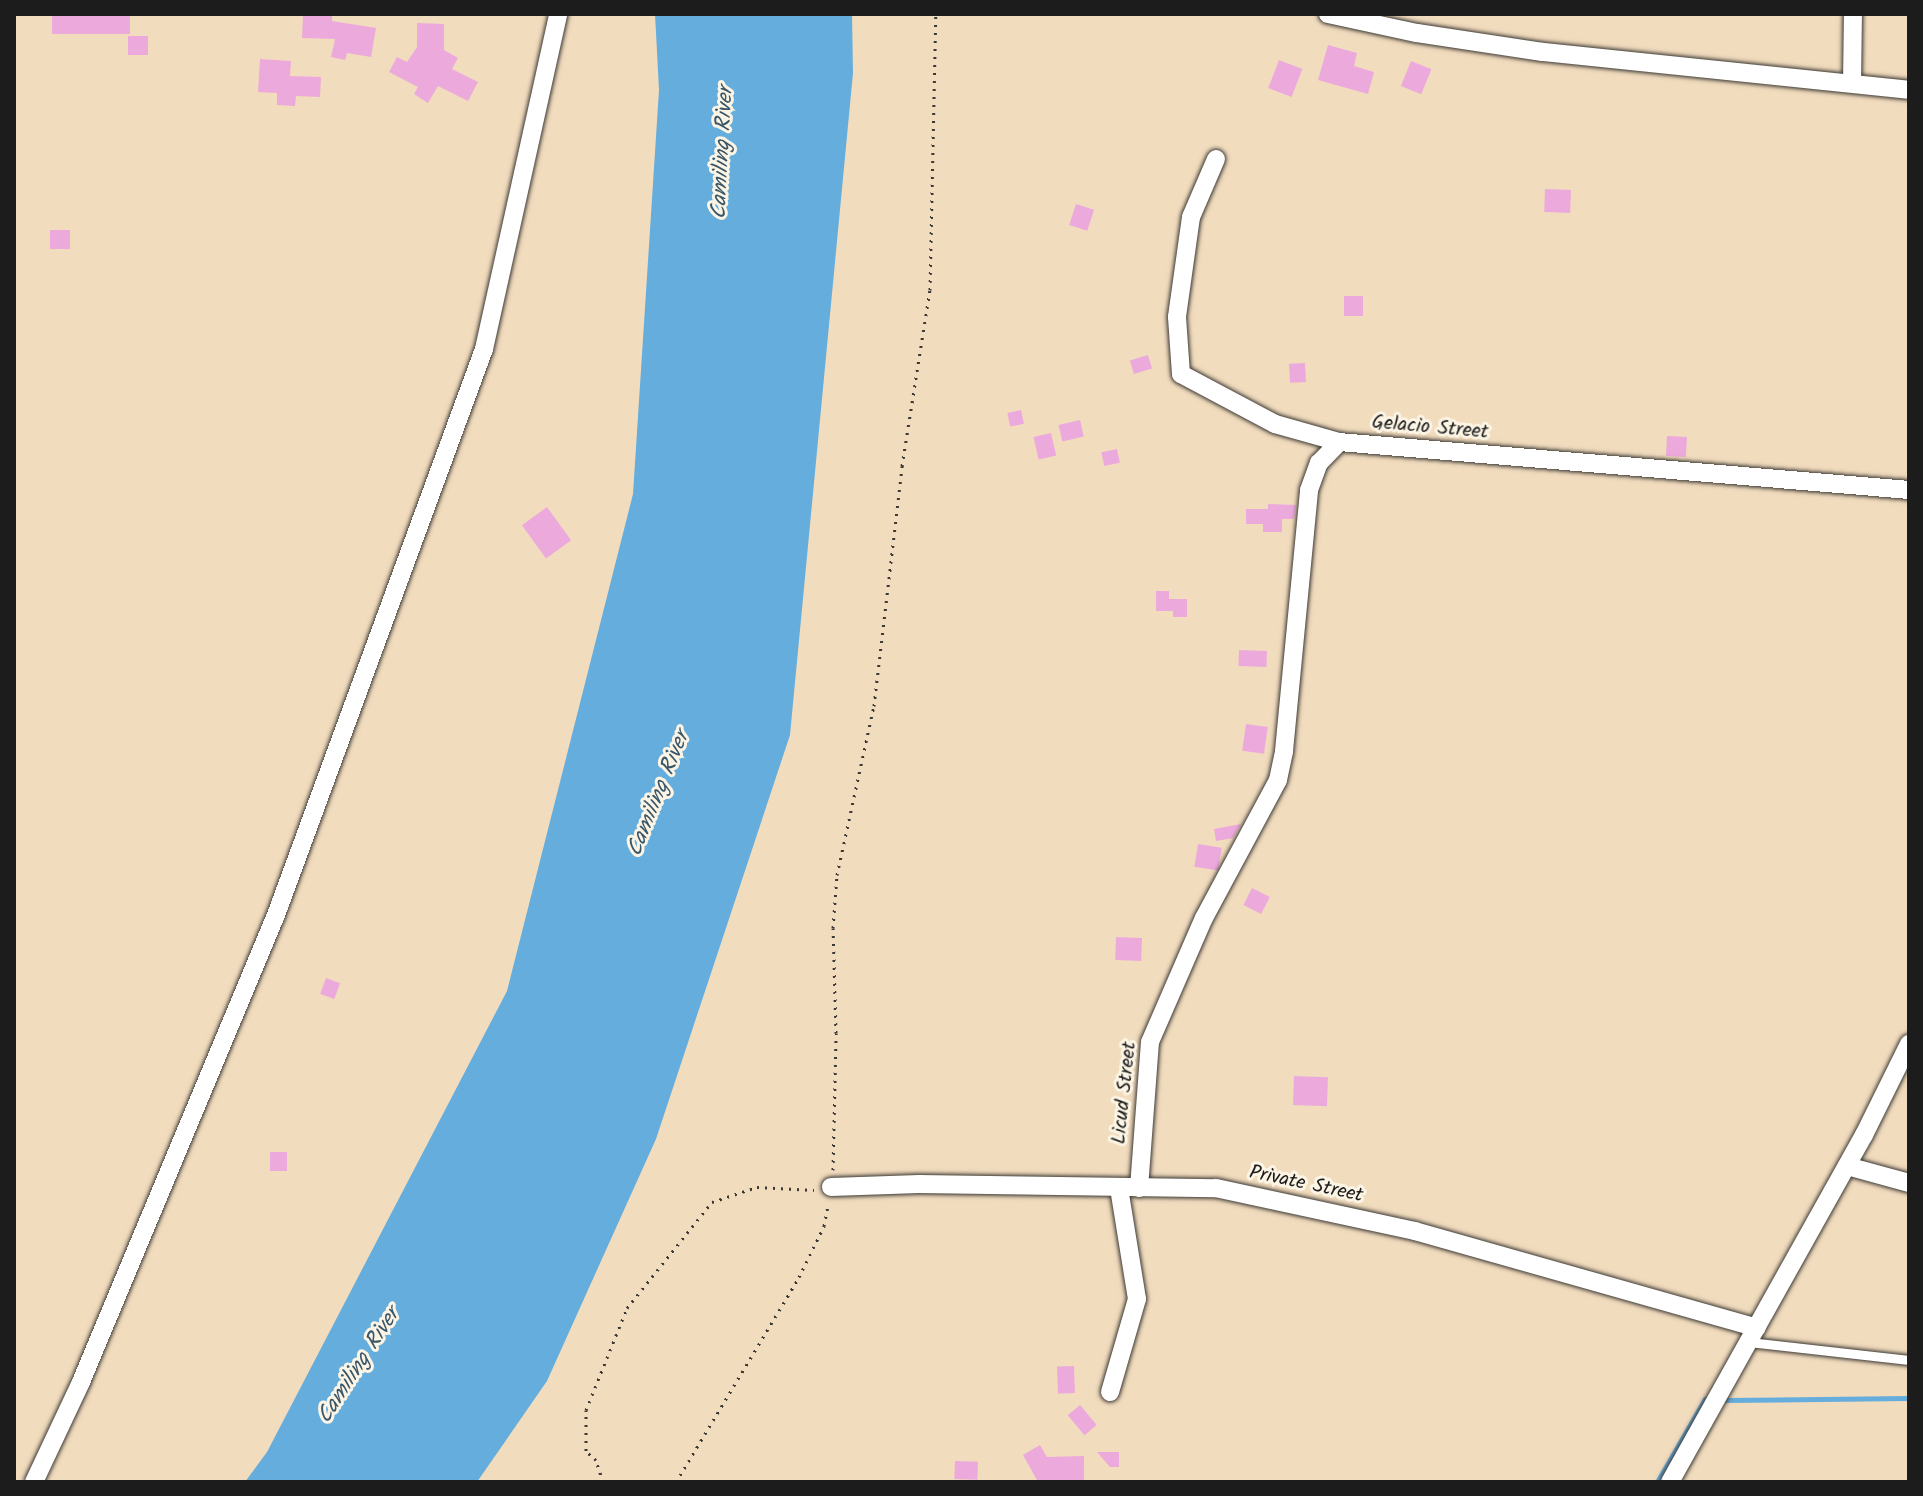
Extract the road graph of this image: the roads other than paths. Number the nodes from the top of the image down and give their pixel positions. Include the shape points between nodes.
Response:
1 (558, 14) edge
2 (1328, 14) edge
3 (1853, 14) edge
4 (1852, 83) junction
5 (1909, 90) edge
6 (1216, 159) dead end
7 (1339, 442) junction
8 (1909, 490) edge
9 (1909, 1044) edge
10 (1847, 1166) junction
11 (1909, 1183) edge
12 (1119, 1188) junction
13 (1139, 1188) junction
14 (830, 1191) road end
15 (1753, 1335) junction
16 (1909, 1360) edge
17 (1110, 1392) dead end
18 (34, 1482) edge
19 (1670, 1482) edge

1 - 18 street via 484,349 276,915
2 - 4 street via 1543,52
3 - 4 street
4 - 5 street
6 - 7 street, Gelacio Street via 1191,217 1177,317 1181,374 1275,424
7 - 8 street, Gelacio Street
7 - 13 street, Licud Street via 1319,463 1309,490 1278,780 1204,918 1150,1042
9 - 10 street
10 - 11 street
10 - 15 street
12 - 13 street, Private Street
12 - 14 street, Private Street via 919,1184
12 - 17 street via 1137,1299
13 - 15 street, Private Street via 1216,1188 1415,1231
15 - 16 lane
15 - 19 street

